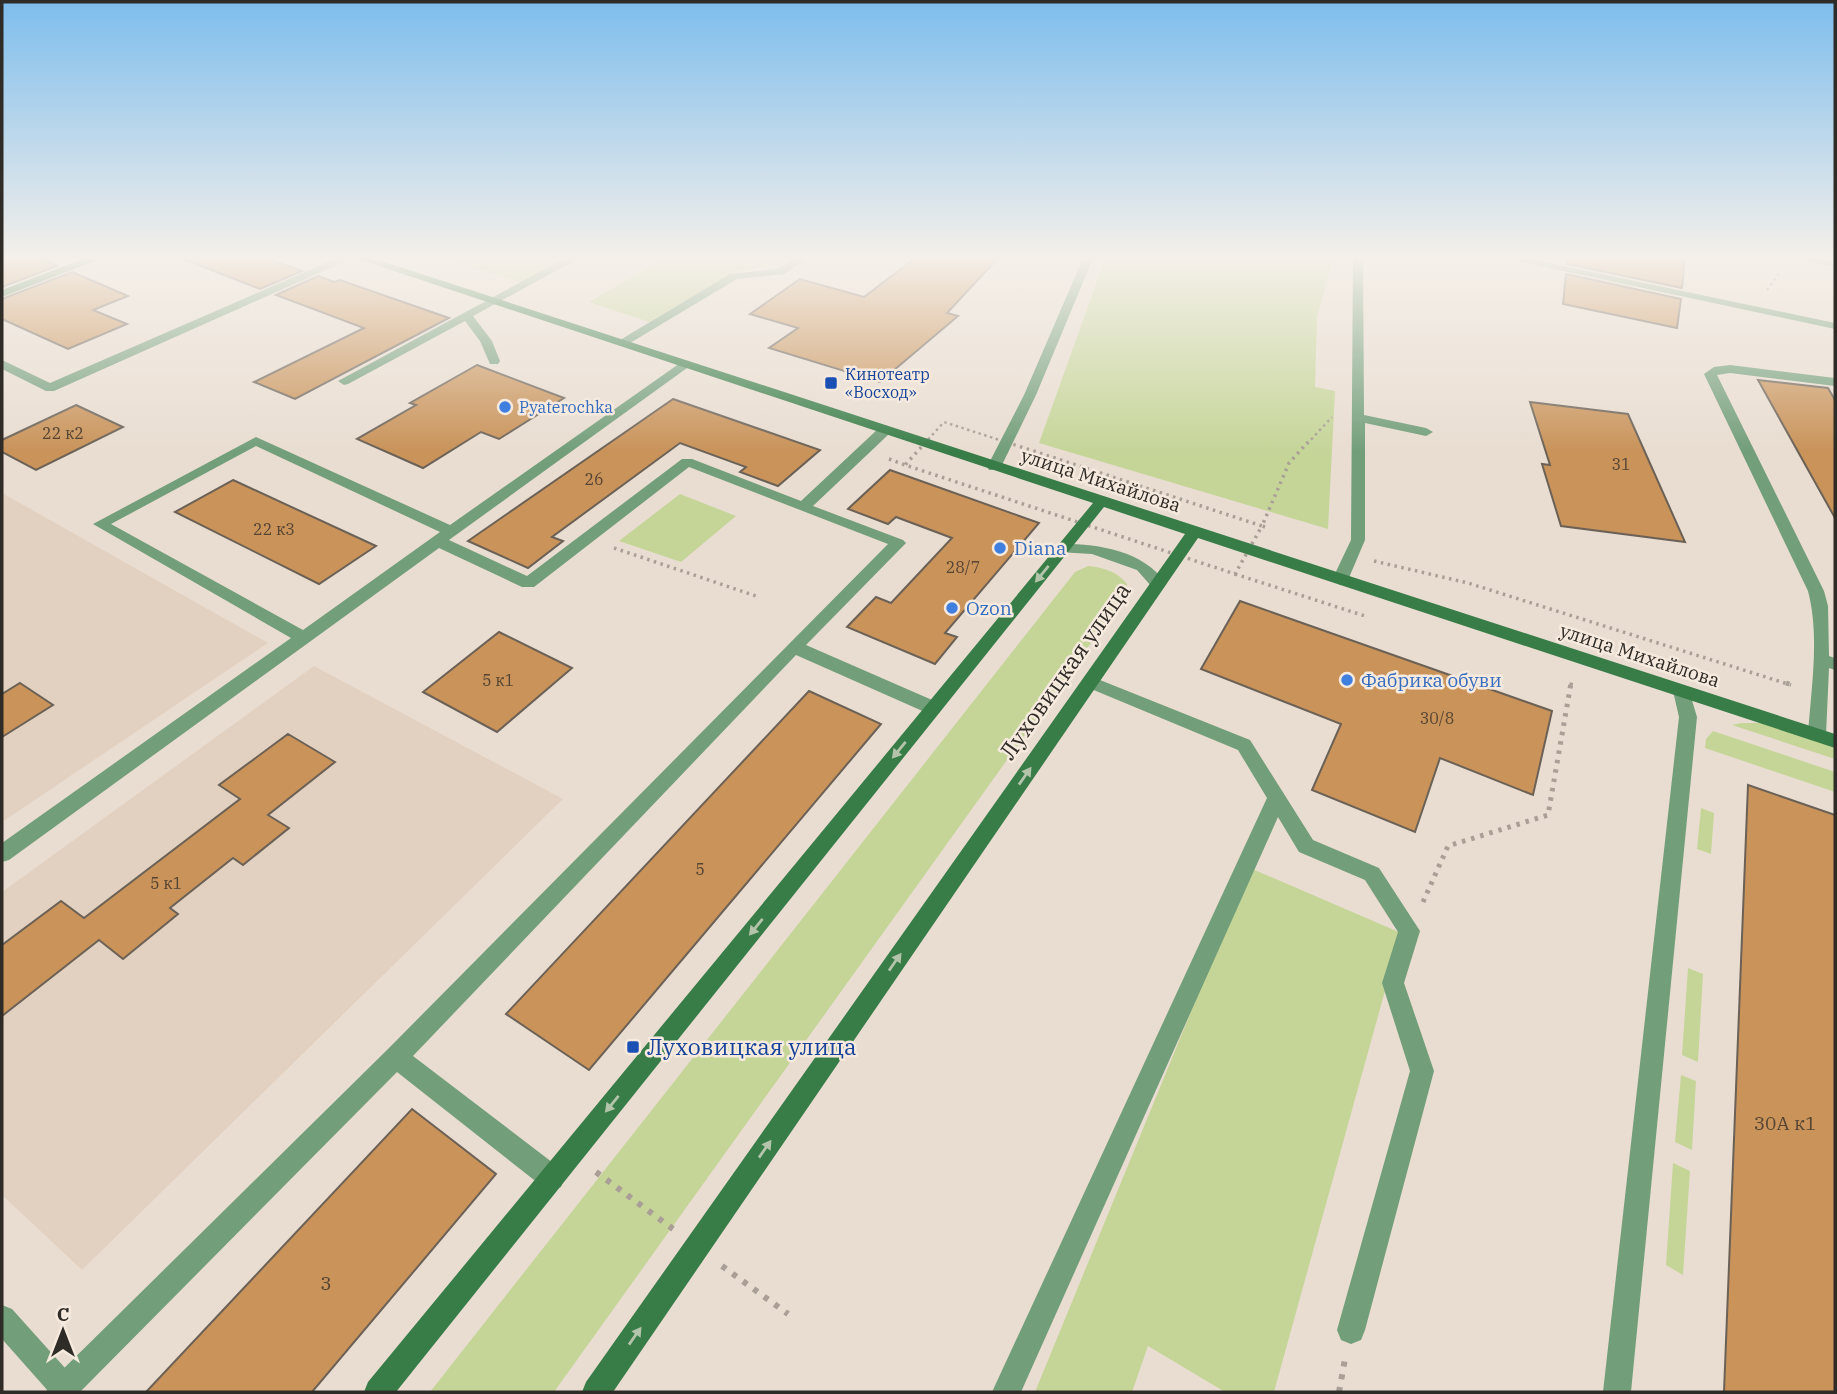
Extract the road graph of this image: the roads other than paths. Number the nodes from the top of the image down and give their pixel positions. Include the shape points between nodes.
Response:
1 (205, 321) edge
2 (460, 321) edge
3 (471, 321) edge
4 (552, 321) edge
5 (659, 321) edge
6 (1062, 321) edge
7 (1358, 321) edge
8 (1811, 321) edge
9 (1835, 326) edge
10 (621, 344) junction
11 (494, 360) dead end
12 (2, 364) edge
13 (683, 365) junction
14 (344, 381) dead end
15 (1835, 382) edge
16 (1359, 418) junction
17 (884, 431) junction
18 (1426, 432) dead end
19 (993, 467) junction
20 (1101, 502) junction
21 (803, 507) junction
22 (1194, 532) junction
23 (444, 536) junction
24 (1063, 549) junction
25 (1340, 580) junction
26 (1158, 583) junction
27 (303, 637) junction
28 (794, 647) junction
29 (1828, 661) edge
30 (1090, 682) junction
31 (1682, 691) junction
32 (933, 708) junction
33 (1817, 735) junction
34 (1835, 741) edge
35 (1277, 798) junction
36 (2, 854) edge
37 (396, 1057) junction
38 (552, 1178) junction
39 (2, 1319) edge
40 (1351, 1330) dead end
41 (62, 1390) edge
42 (378, 1392) edge
43 (596, 1392) edge
44 (1006, 1392) edge
45 (1617, 1392) edge

1 - 12 street via 50,388
2 - 14 street
3 - 11 street
4 - 10 street, улица Михайлова
5 - 10 street
6 - 19 street
7 - 16 street
8 - 9 street
10 - 13 street, улица Михайлова
13 - 17 street, улица Михайлова
13 - 23 street
15 - 29 street via 1730,369 1710,374 1816,591
16 - 18 street
16 - 25 street via 1357,540
17 - 19 street, улица Михайлова
17 - 21 street
19 - 20 street, улица Михайлова
20 - 22 street, улица Михайлова
20 - 24 street
21 - 23 street via 687,463 528,583
21 - 28 street via 898,543
22 - 25 street, улица Михайлова
22 - 26 street, Луховицкая улица
23 - 27 street
23 - 27 street via 256,441 100,524
24 - 26 street via 1093,550 1142,566
24 -> 32 street
25 - 31 street, улица Михайлова
26 - 30 street, Луховицкая улица
27 - 36 street
28 - 32 street
28 - 37 street
29 - 33 street via 1817,692
30 - 35 street via 1244,745
43 -> 30 street, Луховицкая улица
31 - 33 street, улица Михайлова
31 - 45 street via 1688,717
32 -> 38 street
33 - 34 street, улица Михайлова
35 - 40 street via 1306,846 1372,874 1409,931 1393,983 1422,1071
35 - 44 street
37 - 38 street
37 - 41 street
38 - 42 street
39 - 41 street

